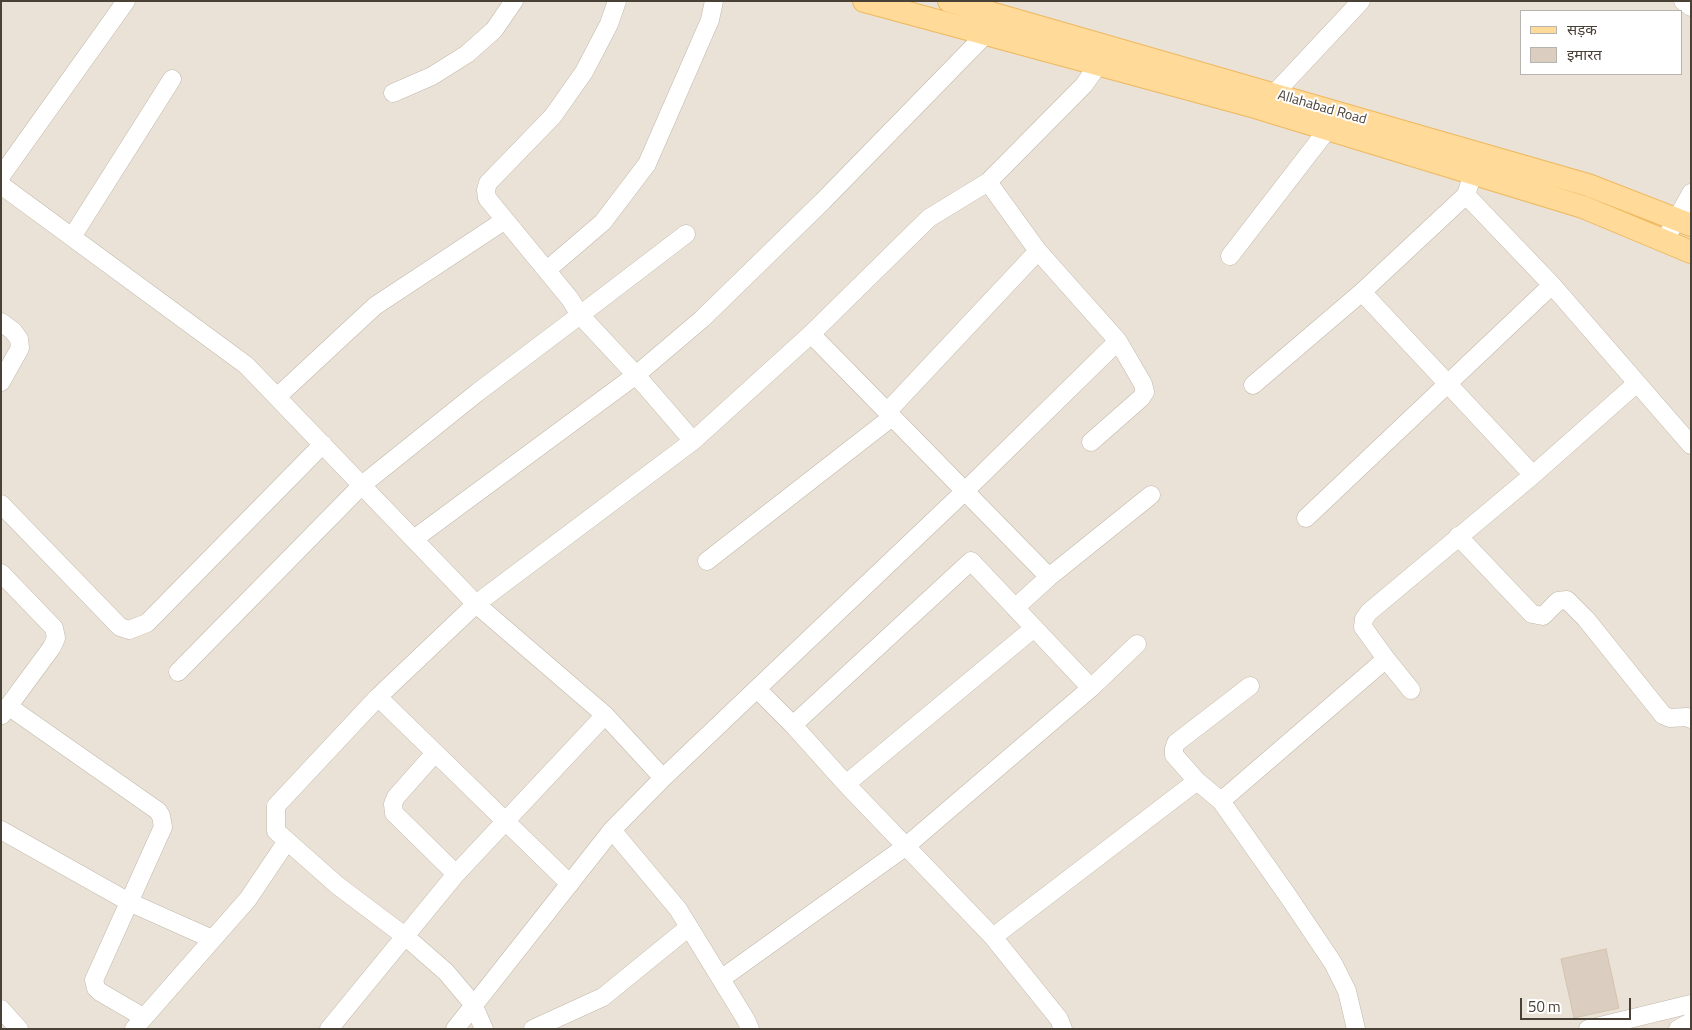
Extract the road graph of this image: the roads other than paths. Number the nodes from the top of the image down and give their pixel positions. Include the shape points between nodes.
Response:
1 (126, 1) edge
2 (514, 1) edge
3 (617, 1) edge
4 (714, 1) edge
5 (864, 1) edge
6 (949, 1) edge
7 (1361, 1) edge
8 (1683, 1) edge
9 (1691, 7) edge
10 (986, 20) edge
11 (1102, 55) junction
12 (172, 79) dead end
13 (393, 94) dead end
14 (1274, 94) junction
15 (1328, 129) junction
16 (1479, 164) junction
17 (1, 176) edge
18 (988, 182) junction
19 (1, 185) edge
20 (1691, 193) edge
21 (1466, 195) junction
22 (505, 220) junction
23 (1683, 222) edge
24 (686, 234) dead end
25 (72, 237) junction
26 (1664, 240) junction
27 (1038, 251) junction
28 (1691, 252) edge
29 (1230, 256) dead end
30 (547, 270) junction
31 (1552, 285) junction
32 (1362, 292) junction
33 (580, 315) junction
34 (1, 322) edge
35 (811, 334) junction
36 (1118, 341) junction
37 (636, 375) junction
38 (1, 382) edge
39 (1637, 383) junction
40 (1448, 384) junction
41 (1253, 385) dead end
42 (276, 397) junction
43 (890, 414) junction
44 (693, 441) junction
45 (1091, 442) dead end
46 (323, 444) junction
47 (1691, 445) edge
48 (1534, 475) junction
49 (362, 485) junction
50 (965, 491) junction
51 (1151, 495) dead end
52 (1, 504) edge
53 (1306, 518) dead end
54 (1458, 536) junction
55 (414, 539) junction
56 (707, 561) dead end
57 (1, 573) edge
58 (1049, 577) junction
59 (476, 604) junction
60 (1015, 608) junction
61 (1034, 628) junction
62 (1137, 644) dead end
63 (1386, 660) junction
64 (178, 672) dead end
65 (1250, 686) dead end
66 (1091, 688) junction
67 (757, 689) junction
68 (1411, 690) dead end
69 (378, 697) junction
70 (5, 710) edge
71 (605, 715) junction
72 (1691, 718) edge
73 (793, 725) junction
74 (435, 752) junction
75 (663, 778) junction
76 (1197, 781) junction
77 (846, 784) junction
78 (1221, 801) junction
79 (506, 821) junction
80 (1, 830) edge
81 (612, 830) junction
82 (287, 841) junction
83 (905, 846) junction
84 (456, 874) junction
85 (570, 884) junction
86 (129, 902) junction
87 (689, 927) junction
88 (406, 937) junction
89 (993, 937) junction
90 (212, 939) junction
91 (720, 978) junction
92 (473, 1004) junction
93 (1691, 1004) edge
94 (1, 1009) edge
95 (1666, 1010) junction
96 (1691, 1012) edge
97 (1691, 1022) edge
98 (138, 1023) edge
99 (19, 1029) edge
100 (329, 1029) edge
101 (455, 1029) edge
102 (484, 1029) edge
103 (533, 1029) edge
104 (750, 1029) edge
105 (1063, 1029) edge
106 (1356, 1029) edge
107 (1588, 1029) edge
108 (1678, 1029) edge

1 - 17 street
2 - 13 street via 494,30 467,54 432,76
3 - 22 street via 584,72 553,116 488,184 487,198
4 - 30 street via 710,20 647,164 603,222
5 - 10 main road
6 - 10 main road, Allahabad Road
7 - 14 street
8 - 9 street
10 - 11 main road, Allahabad Road
10 - 37 street via 830,194 702,319
11 - 14 main road, Allahabad Road
11 - 15 main road
11 - 18 street via 1084,85
12 - 25 street
14 - 16 main road, Allahabad Road
15 - 16 main road
15 - 29 street
16 - 21 street
16 - 23 main road, Allahabad Road via 1588,184
16 - 26 main road
18 - 27 street
18 - 35 street via 929,218
19 - 25 street
20 - 23 street
21 - 31 street
21 - 32 street
22 - 30 street
22 - 42 street via 375,306
23 - 26 street
24 - 33 street
25 - 42 street via 246,365
26 - 28 main road
27 - 36 street
27 - 43 street
30 - 33 street
31 - 39 street
31 - 40 street
32 - 40 street
32 - 41 street
33 - 37 street
33 - 49 street
34 - 38 street via 14,331 20,348
35 - 43 street
35 - 44 street
36 - 45 street via 1145,392
36 - 50 street
37 - 44 street
37 - 55 street
39 - 47 street
39 - 48 street
40 - 48 street
40 - 53 street
42 - 46 street
43 - 50 street
43 - 56 street
44 - 59 street
46 - 49 street
46 - 52 street via 147,623 129,630 120,627
48 - 54 street
49 - 55 street
49 - 64 street
50 - 58 street
50 - 67 street
51 - 58 street
54 - 63 street via 1368,612 1363,627
54 - 72 street via 1532,614 1543,616 1558,600 1567,600 1663,714 1670,718
55 - 59 street
57 - 70 street via 54,628 56,638 52,648
58 - 60 street
59 - 69 street
59 - 71 street
60 - 61 street
60 - 73 street via 971,561
61 - 66 street
61 - 77 street
62 - 66 street
63 - 68 street
63 - 78 street
65 - 76 street via 1176,743 1174,755
66 - 83 street
67 - 73 street
67 - 75 street
69 - 74 street
69 - 82 street via 276,806 276,831
70 - 86 street via 158,810 162,827
71 - 75 street
71 - 79 street
73 - 77 street
74 - 79 street
74 - 84 street via 396,797 394,813
75 - 81 street
76 - 78 street
76 - 89 street
77 - 83 street
78 - 106 street via 1333,963 1347,991
79 - 84 street
79 - 85 street
80 - 86 street
81 - 85 street
81 - 87 street via 678,909
82 - 88 street via 337,885
82 - 90 street via 248,899
83 - 89 street
83 - 91 street
84 - 88 street
85 - 92 street
86 - 90 street
86 - 98 street via 94,980 100,992
87 - 91 street
87 - 103 street via 603,996
88 - 92 street via 446,972
88 - 100 street
89 - 105 street
90 - 98 street
91 - 104 street
92 - 101 street
92 - 102 street
93 - 95 street
94 - 99 street
95 - 96 street
95 - 107 street
97 - 108 street

